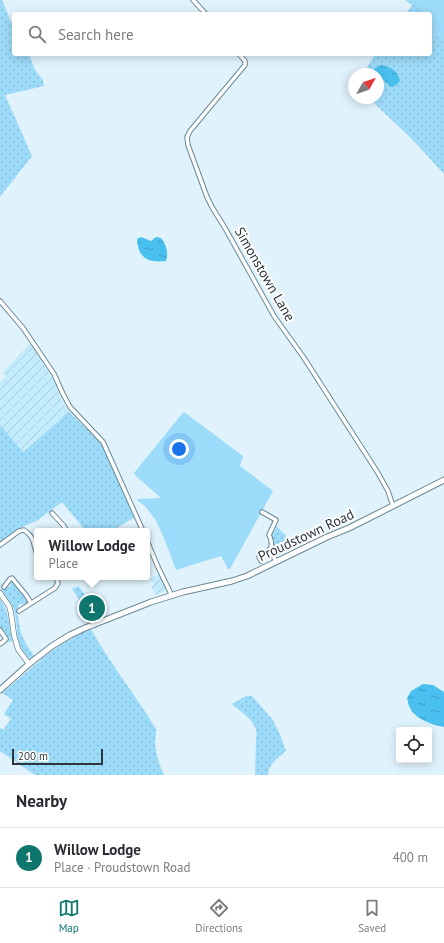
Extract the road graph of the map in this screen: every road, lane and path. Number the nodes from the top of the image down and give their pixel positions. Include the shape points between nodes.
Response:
1 (193, 0) edge
2 (204, 12) edge
3 (241, 56) edge
4 (0, 301) edge
5 (444, 480) edge
6 (393, 506) junction
7 (262, 512) dead end
8 (52, 513) dead end
9 (65, 528) edge
10 (142, 528) edge
11 (0, 545) edge
12 (34, 548) edge
13 (150, 548) edge
14 (270, 549) junction
15 (261, 561) dead end
16 (276, 562) junction
17 (57, 580) edge
18 (7, 586) dead end
19 (0, 593) edge
20 (172, 596) junction
21 (19, 604) dead end
22 (30, 604) junction
23 (0, 630) edge
24 (0, 644) edge
25 (29, 664) junction
26 (0, 690) edge

1 - 2 street
3 - 6 street, Simonstown Lane via 245,65 190,131 187,137 188,145 212,207 274,316 381,478
4 - 10 street via 23,328 54,374 70,407 103,442
5 - 6 main road, Proudstown Road
6 - 16 main road, Proudstown Road
7 - 14 street via 276,520 269,532 272,545
8 - 9 street via 57,515
11 - 12 street via 24,530 33,539
13 - 20 street
14 - 15 street via 259,557
14 - 16 street
16 - 20 main road, Proudstown Road via 232,581
17 - 22 street via 58,584 55,588
18 - 22 street via 11,578 14,579
19 - 25 street via 12,613 18,649
20 - 25 main road, Proudstown Road via 70,635
21 - 22 street via 20,610
23 - 24 street via 6,639
25 - 26 main road, Proudstown Road

